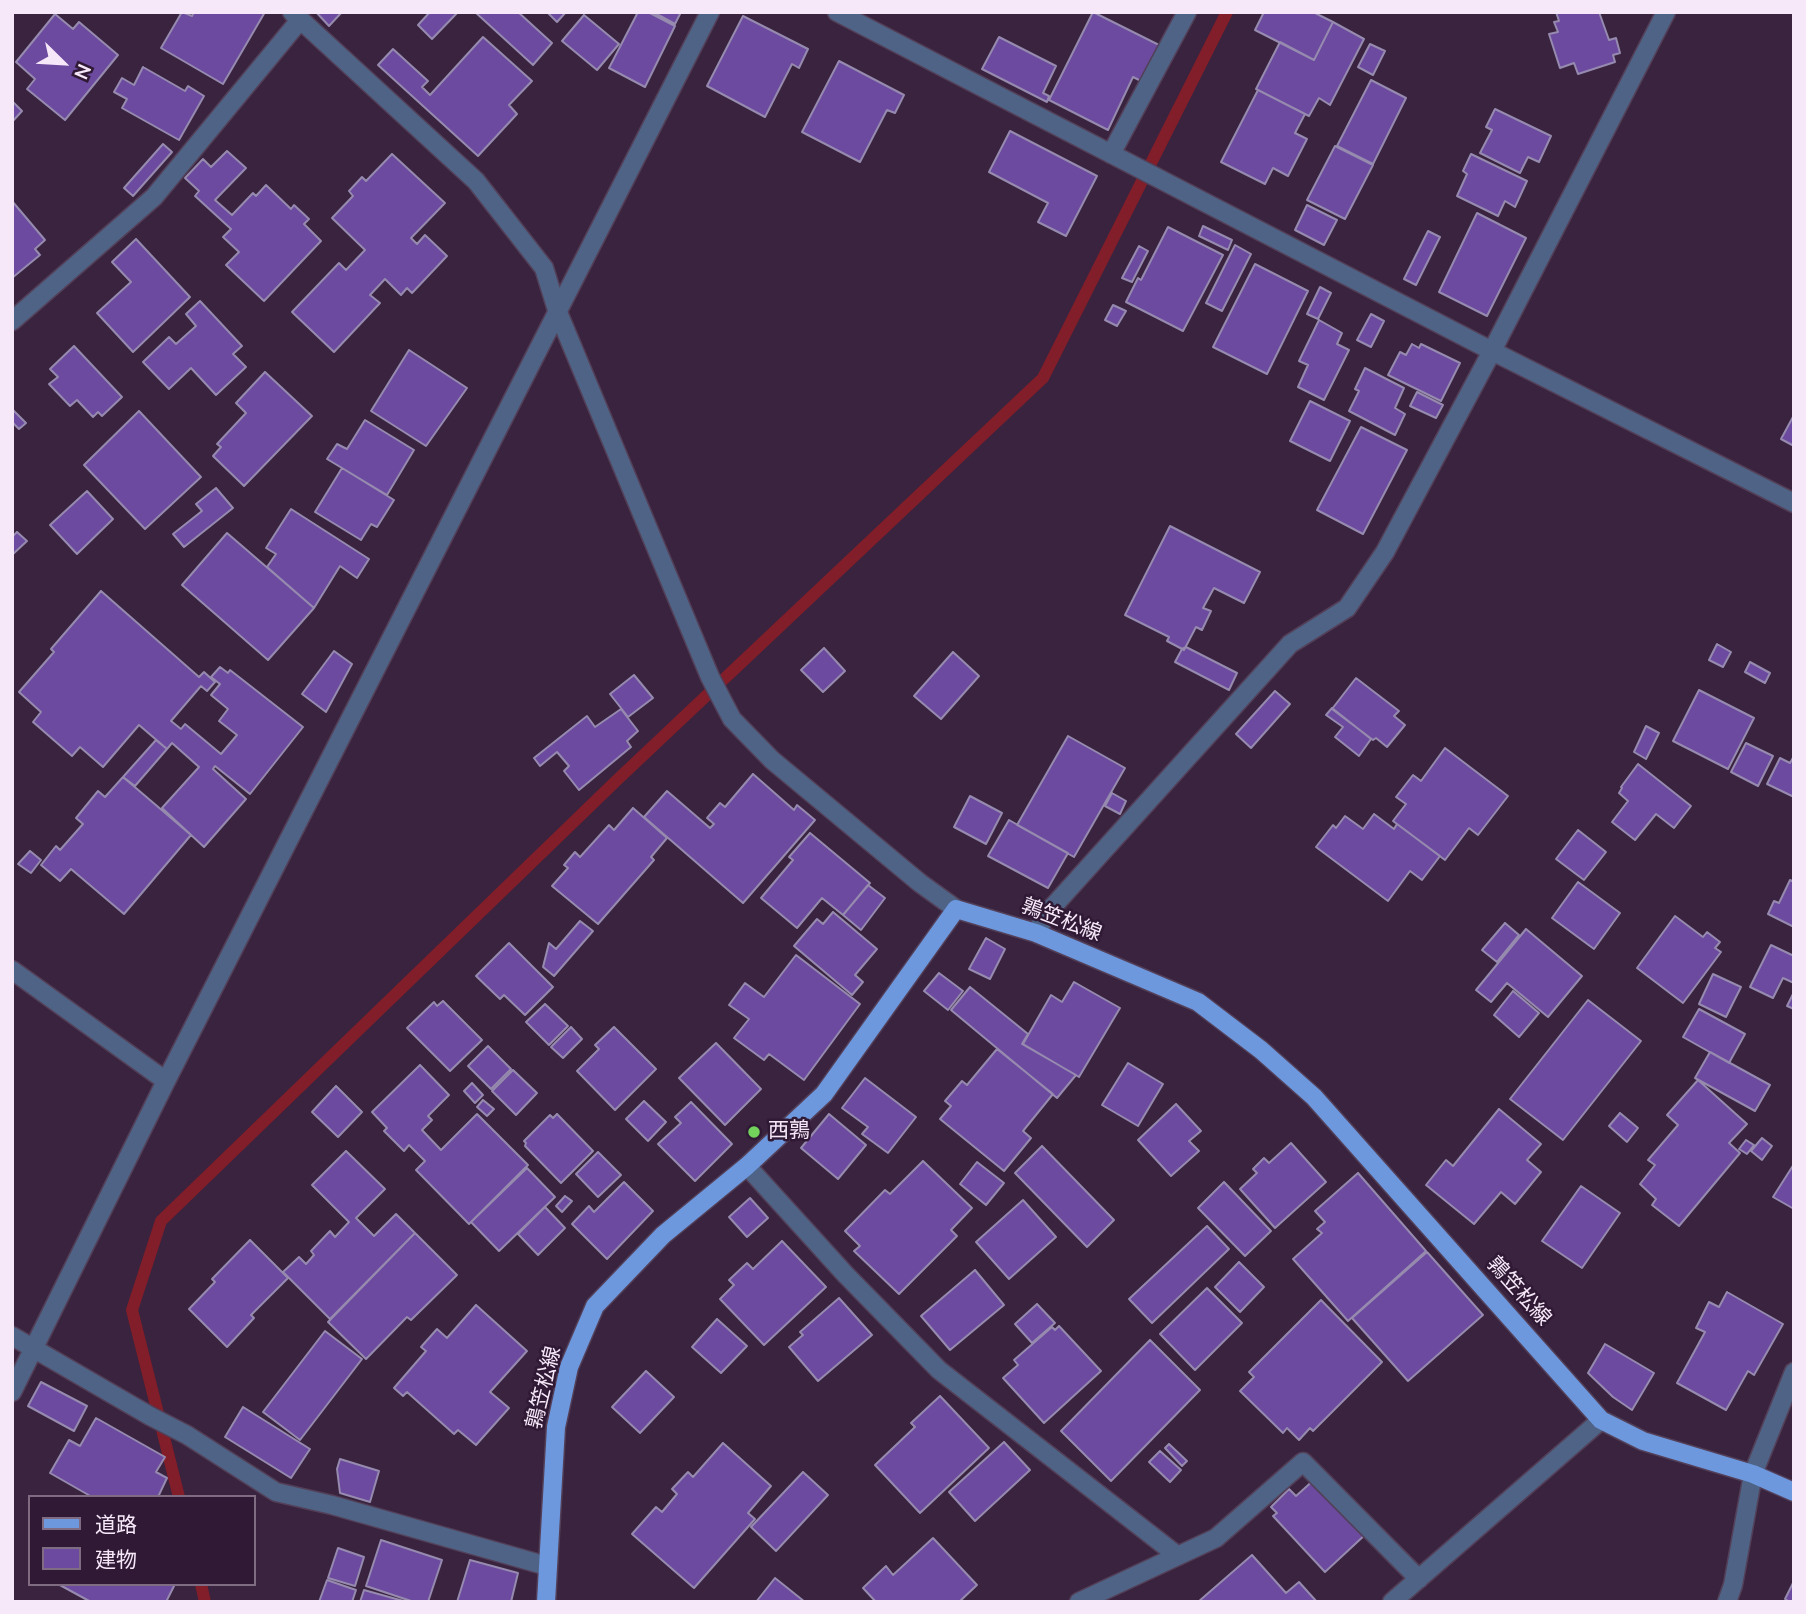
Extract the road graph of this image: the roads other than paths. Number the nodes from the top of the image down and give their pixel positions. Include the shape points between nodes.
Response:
1 (710, 12) edge
2 (837, 12) edge
3 (1187, 12) edge
4 (1666, 12) edge
5 (296, 16) edge
6 (1111, 154) junction
7 (556, 310) junction
8 (12, 321) edge
9 (1492, 351) junction
10 (1794, 503) edge
11 (956, 909) junction
12 (1036, 933) junction
13 (12, 970) edge
14 (166, 1081) junction
15 (747, 1166) junction
16 (12, 1336) edge
17 (35, 1348) junction
18 (1794, 1372) edge
19 (12, 1392) edge
20 (1601, 1420) junction
21 (1753, 1474) junction
22 (1794, 1492) edge
23 (1178, 1556) junction
24 (547, 1566) junction
25 (1419, 1579) junction
26 (546, 1602) edge
27 (1079, 1602) edge
28 (1392, 1602) edge
29 (1727, 1602) edge

1 - 7 street
2 - 6 street
3 - 6 street
4 - 9 street
5 - 7 street via 477,181 544,268
5 - 8 street via 154,197
6 - 9 street
7 - 11 street via 710,677 732,719 782,769
7 - 14 street
9 - 10 street
9 - 12 street via 1385,552 1347,608 1290,644 1048,912
11 - 12 main road, 鶉笠松線
11 - 15 main road, 鶉笠松線 via 824,1094
12 - 20 main road, 鶉笠松線 via 1198,1002 1270,1058 1314,1097
13 - 14 street
14 - 17 street
15 - 23 street via 939,1370
15 - 24 main road, 鶉笠松線 via 663,1236 595,1306 569,1367 556,1427
16 - 17 street
17 - 19 street
17 - 24 street via 276,1492
18 - 21 street
20 - 21 main road, 鶉笠松線 via 1643,1441
20 - 25 street
21 - 22 main road, 鶉笠松線
21 - 29 street
23 - 25 street via 1216,1538 1303,1462
23 - 27 street
24 - 26 main road, 鶉笠松線
25 - 28 street

